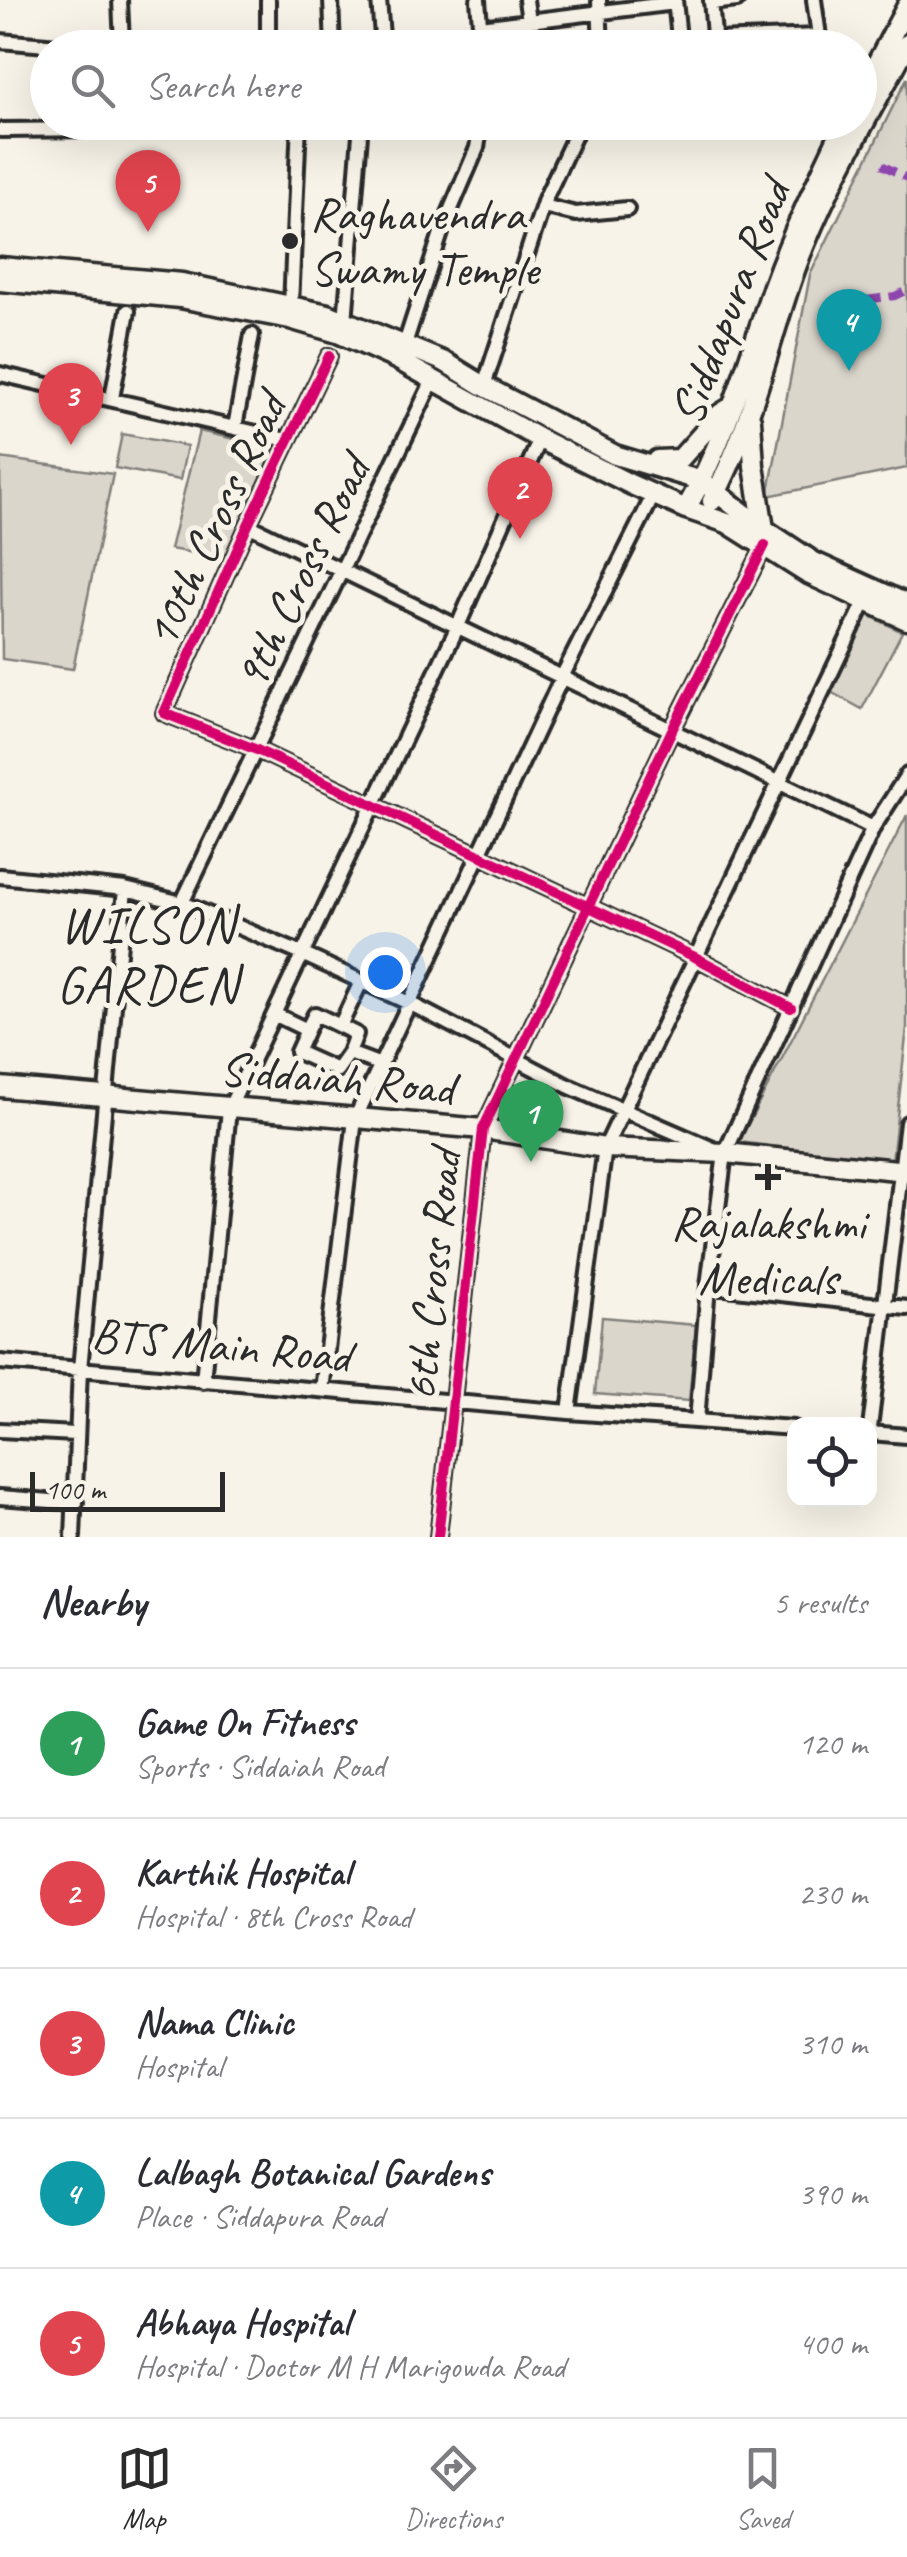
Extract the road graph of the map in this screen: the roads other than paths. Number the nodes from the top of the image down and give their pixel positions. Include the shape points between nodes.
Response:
1 (120, 0) edge
2 (268, 0) edge
3 (331, 0) edge
4 (379, 0) edge
5 (478, 0) edge
6 (526, 0) edge
7 (737, 0) edge
8 (814, 0) edge
9 (675, 2) edge
10 (711, 2) edge
11 (907, 2) edge
12 (600, 6) edge
13 (529, 21) junction
14 (480, 27) junction
15 (119, 30) edge
16 (268, 30) edge
17 (332, 30) edge
18 (382, 30) edge
19 (480, 30) edge
20 (678, 30) edge
21 (714, 30) edge
22 (819, 30) edge
23 (0, 41) edge
24 (30, 44) edge
25 (907, 44) edge
26 (877, 59) edge
27 (877, 101) edge
28 (0, 130) edge
29 (30, 130) edge
30 (298, 140) edge
31 (360, 140) edge
32 (478, 140) edge
33 (573, 140) edge
34 (837, 140) edge
35 (856, 140) edge
36 (543, 206) junction
37 (627, 210) dead end
38 (0, 267) edge
39 (0, 281) edge
40 (292, 306) junction
41 (128, 311) dead end
42 (345, 322) junction
43 (252, 335) dead end
44 (405, 344) junction
45 (329, 356) dead end
46 (0, 374) edge
47 (433, 380) junction
48 (484, 386) junction
49 (112, 398) junction
50 (733, 406) junction
51 (751, 414) junction
52 (235, 427) junction
53 (287, 440) junction
54 (540, 440) junction
55 (616, 454) junction
56 (710, 486) junction
57 (654, 494) junction
58 (695, 512) junction
59 (248, 525) junction
60 (764, 537) junction
61 (343, 568) junction
62 (865, 602) junction
63 (907, 604) edge
64 (907, 620) edge
65 (457, 628) junction
66 (563, 676) junction
67 (672, 730) junction
68 (257, 750) junction
69 (907, 775) edge
70 (778, 783) junction
71 (371, 805) junction
72 (873, 828) junction
73 (479, 857) junction
74 (0, 876) edge
75 (125, 889) junction
76 (182, 904) junction
77 (587, 909) junction
78 (302, 954) junction
79 (695, 958) junction
80 (361, 982) junction
81 (410, 1004) junction
82 (791, 1008) junction
83 (274, 1014) junction
84 (340, 1026) junction
85 (307, 1030) junction
86 (348, 1053) junction
87 (516, 1058) junction
88 (381, 1065) junction
89 (0, 1086) edge
90 (108, 1098) junction
91 (228, 1109) junction
92 (622, 1110) junction
93 (355, 1119) junction
94 (907, 1123) edge
95 (483, 1129) junction
96 (605, 1148) junction
97 (725, 1154) junction
98 (904, 1171) edge
99 (708, 1286) junction
100 (885, 1305) junction
101 (907, 1308) edge
102 (0, 1362) edge
103 (80, 1369) junction
104 (202, 1381) junction
105 (322, 1390) junction
106 (452, 1402) junction
107 (569, 1412) junction
108 (872, 1417) edge
109 (697, 1421) junction
110 (787, 1427) edge
111 (0, 1430) edge
112 (877, 1431) edge
113 (75, 1434) junction
114 (907, 1436) edge
115 (0, 1498) edge
116 (76, 1502) junction
117 (73, 1536) edge
118 (438, 1537) edge

1 - 15 street
2 - 16 street
3 - 17 street
4 - 18 street
5 - 14 street
6 - 13 street
7 - 10 street
8 - 22 street
9 - 12 street
9 - 20 street
10 - 21 street
11 - 26 main road
12 - 13 street
13 - 14 street
14 - 19 street
23 - 24 street
25 - 27 main road, Siddapura Road
28 - 29 street
30 - 40 street
31 - 42 street
32 - 44 street
33 - 36 street
34 - 50 main road, Siddapura Road via 792,237
35 - 51 main road, Siddapura Road via 795,270
36 - 37 street via 576,214
36 - 48 street
38 - 40 main road via 182,282
39 - 47 main road via 130,292 290,319 338,334
40 - 42 main road
41 - 49 street
42 - 44 main road
43 - 52 street
44 - 48 main road
45 - 53 street, 10th Cross Road
46 - 49 street
47 - 54 main road
47 - 61 street, 9th Cross Road
48 - 55 main road
49 - 52 street
50 - 55 main road via 680,459
50 - 56 main road, Siddapura Road
51 - 56 main road
51 - 60 main road
52 - 53 street
53 - 59 street, 10th Cross Road
54 - 57 main road
54 - 65 street
55 - 56 main road
56 - 58 main road
56 - 60 main road
57 - 58 main road
57 - 66 street
58 - 60 main road
59 - 61 street
59 - 68 street, 10th Cross Road via 164,713
60 - 62 main road via 806,573
60 - 63 main road
60 - 67 street, 6th Cross Road
61 - 65 street
61 - 68 street, 9th Cross Road
62 - 64 main road
62 - 70 street
65 - 66 street
65 - 71 street
66 - 67 street
66 - 73 street
67 - 70 street
67 - 77 street, 6th Cross Road
68 - 71 street
68 - 76 street, 9th Cross Road
69 - 72 street
70 - 72 street
70 - 79 street
71 - 73 street
71 - 78 street
72 - 82 street
73 - 77 street
73 - 81 street
74 - 75 street
75 - 76 street
75 - 90 street
76 - 78 street
77 - 79 street
77 - 87 street, 6th Cross Road
78 - 80 street
78 - 83 street
79 - 82 street
79 - 92 street
80 - 81 street
80 - 84 street
81 - 87 street
81 - 88 street
82 - 97 street
83 - 85 street
83 - 91 street
84 - 85 street via 314,1014
84 - 86 street via 356,1034
85 - 86 street via 296,1052 336,1070
86 - 88 street
87 - 92 street
87 - 95 street, 6th Cross Road
88 - 93 street
89 - 90 main road, Siddaiah Road
90 - 91 main road, Siddaiah Road
90 - 103 street
91 - 93 main road, Siddaiah Road
91 - 104 street
92 - 96 street
92 - 97 street
93 - 95 main road, Siddaiah Road
93 - 105 street
94 - 98 street
95 - 96 main road, Siddaiah Road
95 - 106 street, 6th Cross Road
96 - 97 main road, Siddaiah Road
96 - 107 street
97 - 98 main road, Siddaiah Road
97 - 99 street
98 - 100 street
99 - 100 street
99 - 109 street
100 - 101 street
100 - 108 street
102 - 103 street, BTS Main Road
103 - 104 street, BTS Main Road
103 - 113 street
104 - 105 street, BTS Main Road
105 - 106 street, BTS Main Road
106 - 107 street, BTS Main Road
106 - 118 street, 6th Cross Road
107 - 109 street, BTS Main Road
109 - 110 street, BTS Main Road
111 - 113 street
112 - 114 street
113 - 116 street
115 - 116 street
116 - 117 street

